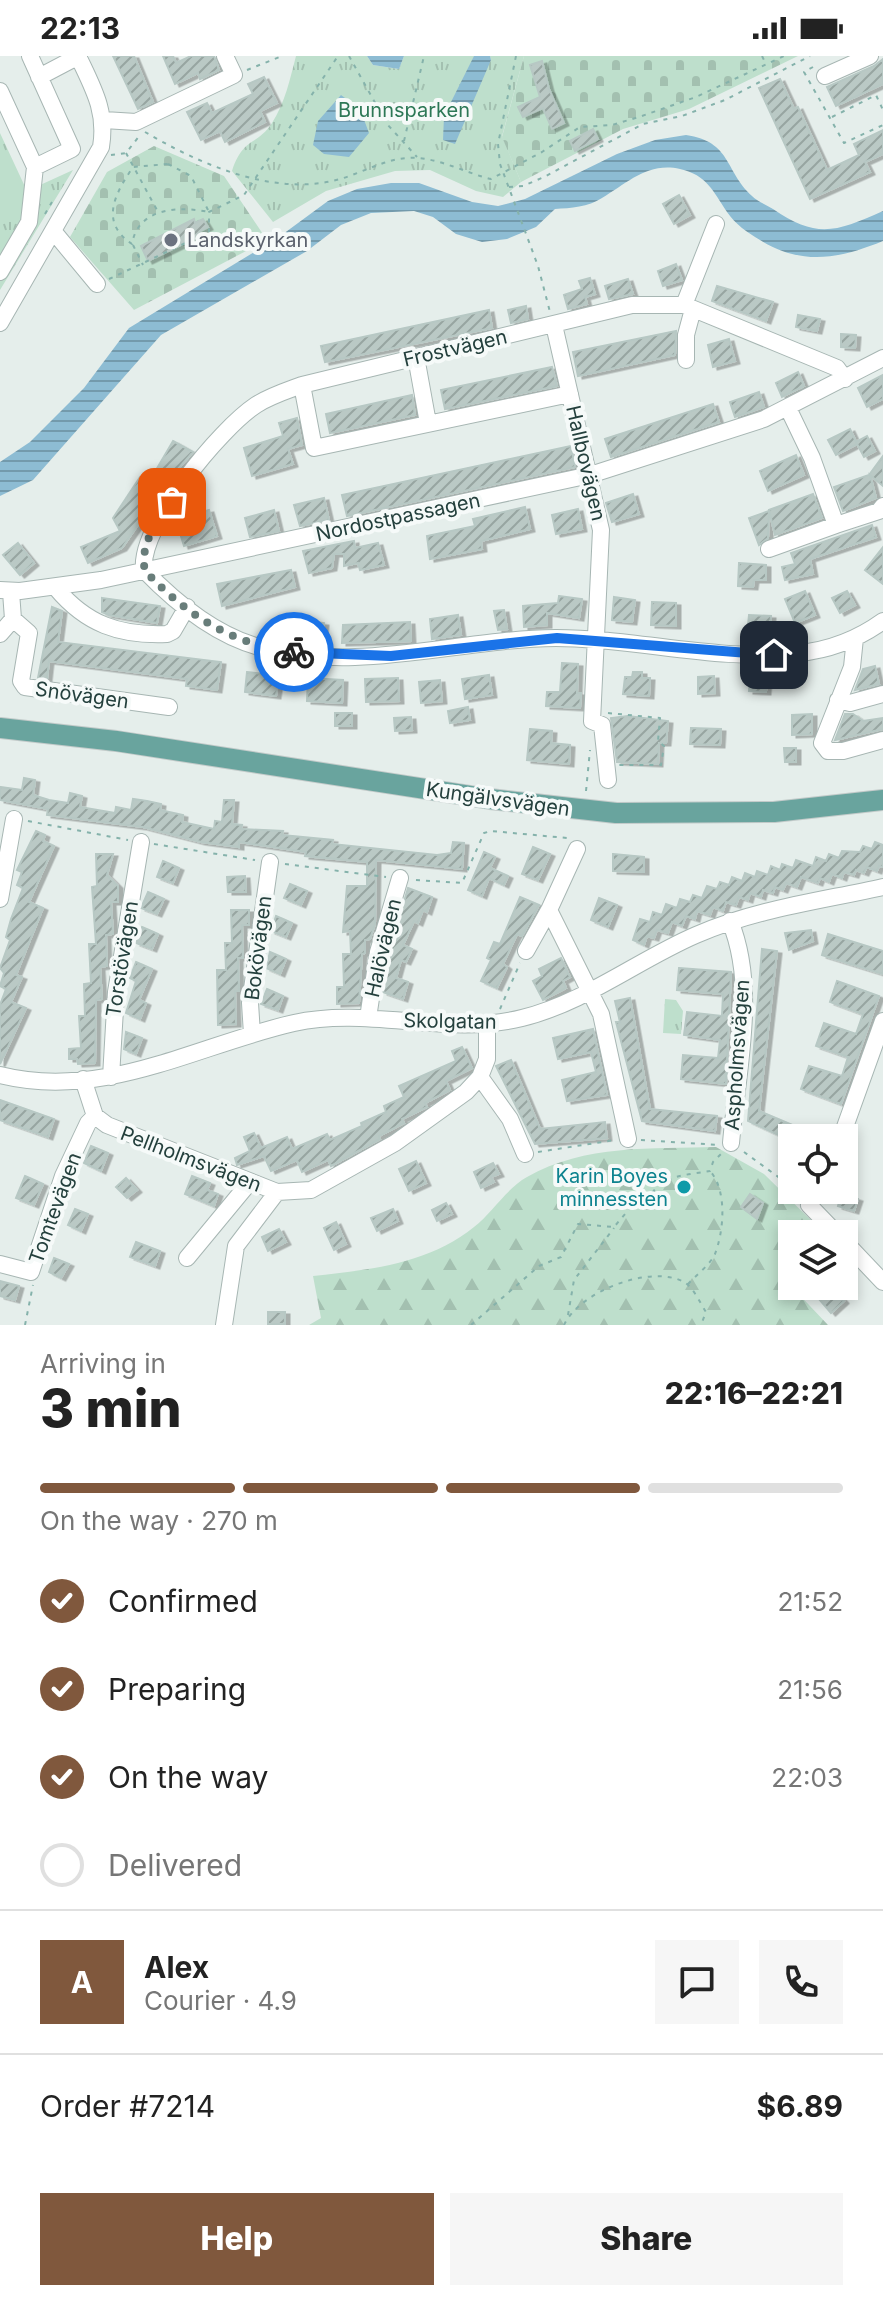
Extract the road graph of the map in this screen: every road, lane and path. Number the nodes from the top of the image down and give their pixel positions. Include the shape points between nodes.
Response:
1 (30, 56) edge
2 (79, 56) edge
3 (225, 56) edge
4 (282, 56) edge
5 (338, 56) edge
6 (349, 56) edge
7 (424, 56) edge
8 (516, 56) edge
9 (762, 56) edge
10 (784, 56) edge
11 (810, 56) edge
12 (870, 56) edge
13 (766, 65) junction
14 (234, 75) junction
15 (825, 76) dead end
16 (39, 77) junction
17 (0, 91) edge
18 (883, 110) edge
19 (104, 120) junction
20 (883, 125) edge
21 (404, 143) junction
22 (126, 153) junction
23 (98, 154) junction
24 (419, 158) junction
25 (35, 167) junction
26 (133, 167) junction
27 (503, 174) junction
28 (258, 178) junction
29 (509, 187) junction
30 (158, 211) junction
31 (209, 212) junction
32 (716, 224) dead end
33 (54, 232) junction
34 (132, 244) junction
35 (144, 266) junction
36 (0, 272) edge
37 (97, 284) joint
38 (688, 307) junction
39 (0, 323) edge
40 (554, 325) junction
41 (416, 357) junction
42 (883, 358) edge
43 (686, 360) dead end
44 (845, 379) junction
45 (302, 385) junction
46 (570, 394) junction
47 (788, 408) junction
48 (428, 423) junction
49 (590, 475) junction
50 (883, 506) edge
51 (834, 518) junction
52 (769, 549) dead end
53 (144, 570) junction
54 (56, 588) junction
55 (6, 591) edge
56 (187, 607) junction
57 (13, 619) junction
58 (883, 621) edge
59 (0, 634) edge
60 (855, 638) junction
61 (597, 641) junction
62 (883, 694) edge
63 (838, 700) junction
64 (169, 707) dead end
65 (0, 719) edge
66 (597, 723) junction
67 (0, 728) edge
68 (883, 740) edge
69 (116, 741) junction
70 (589, 750) dead end
71 (608, 773) joint
72 (586, 795) dead end
73 (883, 800) edge
74 (14, 819) joint
75 (141, 842) junction
76 (578, 847) joint
77 (270, 862) junction
78 (400, 878) junction
79 (883, 887) edge
80 (0, 899) edge
81 (549, 910) junction
82 (730, 921) junction
83 (526, 951) joint
84 (590, 989) junction
85 (368, 1018) junction
86 (883, 1021) edge
87 (494, 1023) junction
88 (252, 1034) junction
89 (0, 1075) edge
90 (111, 1077) junction
91 (480, 1077) junction
92 (83, 1079) junction
93 (95, 1116) junction
94 (846, 1124) edge
95 (628, 1139) junction
96 (735, 1146) joint
97 (525, 1154) joint
98 (710, 1171) junction
99 (778, 1177) edge
100 (249, 1183) junction
101 (277, 1192) junction
102 (614, 1227) junction
103 (858, 1256) edge
104 (187, 1258) dead end
105 (0, 1264) edge
106 (31, 1272) junction
107 (883, 1282) edge
108 (688, 1284) junction
109 (568, 1316) junction
110 (25, 1325) edge
111 (224, 1325) edge
112 (471, 1325) edge
113 (564, 1325) edge
114 (701, 1325) edge

1 - 16 street
2 - 16 street
2 - 19 street
3 - 14 street
4 - 14 path
5 - 28 path
6 - 21 path via 387,124
7 - 21 path
8 - 27 path via 498,144
9 - 13 path
10 - 13 path
11 - 29 path via 725,100 643,124 544,177
12 - 15 street
13 - 27 path via 639,117 580,127
14 - 19 street via 136,122
16 - 25 street via 72,149
17 - 25 street
18 - 20 path via 876,95 831,117 844,143
19 - 23 street
21 - 24 path
22 - 23 path
22 - 26 path
22 - 28 path via 143,131 209,163
23 - 33 street
24 - 27 path via 491,179
24 - 28 path via 307,185 282,186
25 - 36 street via 29,222
26 - 30 path
26 - 31 path via 181,168 191,176
26 - 34 path via 113,198 111,219
27 - 29 path
28 - 31 path via 244,195
29 - 40 path
30 - 31 path
30 - 34 path via 141,223
31 - 35 path via 209,232
32 - 38 street
33 - 37 street
33 - 39 street
34 - 35 path
35 - 37 path
38 - 40 street, Frostvägen via 632,305
38 - 43 street
38 - 44 street, Frostvägen via 837,368
40 - 41 street, Frostvägen
40 - 46 street, Hallbovägen
41 - 45 street, Frostvägen
41 - 48 street
42 - 44 street, Nordostpassagen
44 - 47 street, Nordostpassagen
45 - 48 street via 314,448
45 - 53 street, Frostvägen via 256,405 199,460 145,544
46 - 48 street
46 - 49 street, Hallbovägen
47 - 49 street, Nordostpassagen
47 - 51 street
49 - 53 street, Nordostpassagen
49 - 61 street, Hallbovägen via 602,548
50 - 51 street
51 - 52 street
53 - 54 street, Nordostpassagen
53 - 56 street
54 - 55 street, Nordostpassagen
54 - 56 street via 72,607 102,626 167,634
55 - 57 street, Snövägen
56 - 61 street via 231,638 308,654 391,656 544,639
57 - 59 street
57 - 64 street, Snövägen via 29,633 21,681 25,687
58 - 60 street
60 - 61 street via 821,650 774,655
60 - 63 street via 857,652
61 - 66 street, Hallbovägen
62 - 63 street via 850,703
63 - 68 street via 822,743 828,751
65 - 69 main road, Kungälvsvägen
66 - 71 street, Hallbovägen
66 - 71 path via 609,712 660,718 661,765
67 - 69 main road, Kungälvsvägen
69 - 73 main road, Kungälvsvägen via 490,799 616,813 774,812
70 - 72 path
74 - 75 path
74 - 80 street
75 - 77 path
75 - 90 street, Torstövägen via 111,1036
76 - 78 path via 566,838 491,831 484,833 462,883
76 - 81 street
77 - 78 path
77 - 88 street, Bokövägen via 250,1003
78 - 85 street, Halövägen via 378,952
79 - 82 street, Skolgatan
81 - 83 street
81 - 84 street
82 - 84 street, Skolgatan
82 - 96 street, Aspholmsvägen via 745,989
83 - 87 path
84 - 87 street, Skolgatan via 542,1013
84 - 95 street via 601,1014
85 - 87 street, Skolgatan
85 - 88 street, Skolgatan via 296,1023
86 - 94 street
87 - 91 street
88 - 90 street, Skolgatan
89 - 92 street, Skolgatan
90 - 92 street, Skolgatan
91 - 97 street via 510,1119
91 - 101 street, Pellholmsvägen via 429,1120 350,1171 311,1190
92 - 93 street
93 - 100 street, Pellholmsvägen
93 - 106 street, Tomtevägen via 63,1176
95 - 97 path
95 - 98 path via 730,1147
96 - 99 path
98 - 102 path via 654,1188 649,1199 631,1207
98 - 108 path via 721,1185 721,1224 714,1256
100 - 101 street, Pellholmsvägen
100 - 104 street
101 - 111 street via 236,1246
102 - 109 path via 574,1280
102 - 112 path via 578,1224 561,1257 539,1266
103 - 107 street
105 - 106 street, Tomtevägen
106 - 110 path via 34,1283
108 - 109 path via 667,1275 637,1276 584,1302
108 - 114 path via 706,1312
109 - 113 path

